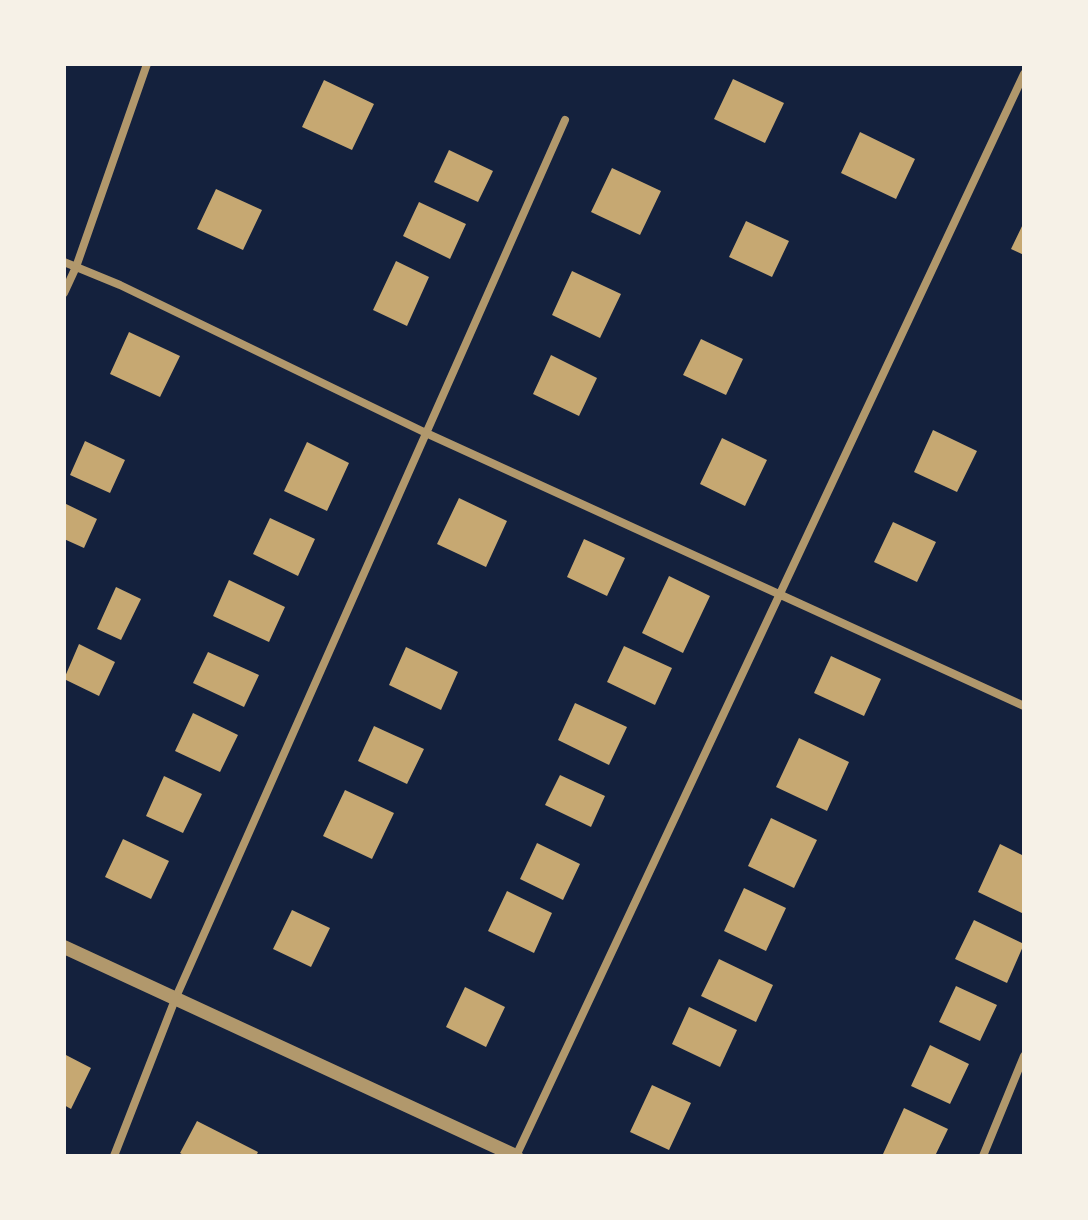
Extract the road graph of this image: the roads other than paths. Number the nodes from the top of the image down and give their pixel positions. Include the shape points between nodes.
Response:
1 (147, 64) edge
2 (1024, 74) edge
3 (565, 120) dead end
4 (64, 262) edge
5 (76, 267) junction
6 (64, 293) edge
7 (426, 433) junction
8 (777, 596) junction
9 (1024, 706) edge
10 (64, 947) edge
11 (176, 997) junction
12 (1024, 1056) edge
13 (114, 1156) edge
14 (516, 1156) edge
15 (983, 1156) edge

1 - 5 street
2 - 8 street
3 - 7 street
4 - 5 street
5 - 6 street
5 - 7 street
7 - 8 street
7 - 11 street
8 - 9 street
8 - 14 street
10 - 11 street
11 - 13 street
11 - 14 street
12 - 15 street

